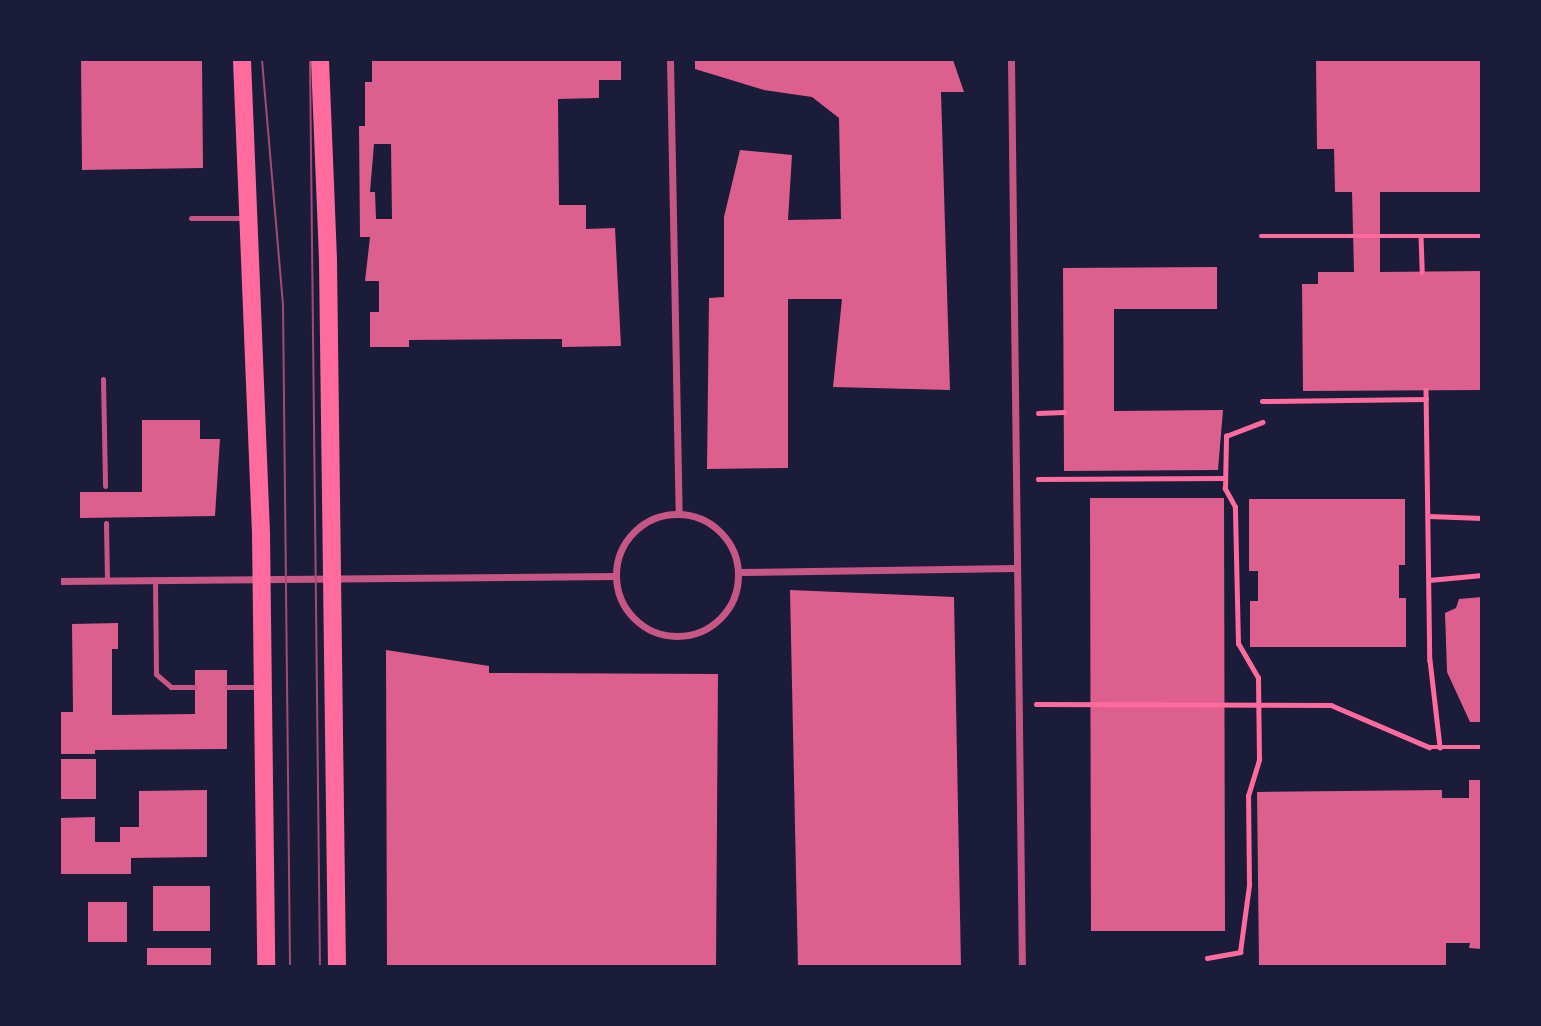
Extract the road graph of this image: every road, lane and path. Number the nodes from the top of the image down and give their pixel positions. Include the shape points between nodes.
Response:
1 (242, 60) edge
2 (320, 60) edge
3 (670, 60) edge
4 (1011, 60) edge
5 (191, 218) dead end
6 (251, 218) junction
7 (1261, 236) dead end
8 (1421, 236) junction
9 (1482, 236) edge
10 (1422, 272) dead end
11 (103, 379) dead end
12 (1426, 390) dead end
13 (1426, 399) junction
14 (1262, 401) dead end
15 (1038, 412) dead end
16 (1064, 412) dead end
17 (1262, 422) dead end
18 (1226, 478) junction
19 (1038, 479) dead end
20 (105, 486) dead end
21 (679, 514) junction
22 (1429, 516) junction
23 (1482, 518) edge
24 (106, 523) dead end
25 (1016, 568) junction
26 (738, 572) junction
27 (1482, 575) edge
28 (615, 576) junction
29 (261, 579) junction
30 (331, 579) junction
31 (155, 580) junction
32 (1429, 580) junction
33 (60, 581) edge
34 (107, 581) junction
35 (195, 687) dead end
36 (227, 687) dead end
37 (263, 687) junction
38 (1019, 704) junction
39 (1258, 704) junction
40 (1440, 747) junction
41 (1482, 747) edge
42 (1207, 958) dead end
43 (266, 967) edge
44 (337, 967) edge
45 (1022, 967) edge

1 - 6 main road
2 - 30 main road via 328,261
3 - 21 street
4 - 25 street
5 - 6 lane
6 - 29 main road
7 - 8 path
8 - 9 path
8 - 10 path
11 - 20 lane
12 - 13 path
13 - 14 path
13 - 22 path
15 - 16 path
17 - 18 path via 1226,436
18 - 19 path
18 - 39 path via 1235,507 1238,644 1258,678
21 - 26 street via 697,517 726,538
21 - 28 street via 641,525 618,556
22 - 23 path
22 - 32 path
24 - 34 lane
25 - 26 street
25 - 38 street
26 - 28 street via 728,609 698,633 679,636 642,626 619,595
27 - 32 path
28 - 30 street
29 - 30 street
29 - 31 street
29 - 37 main road
30 - 44 main road
31 - 34 street
31 - 35 lane via 156,674 171,687
32 - 40 path via 1430,660
33 - 34 street
36 - 37 lane
37 - 43 main road
38 - 39 path
38 - 45 street
39 - 40 path via 1331,705 1429,747
39 - 42 path via 1259,760 1248,796 1249,885 1240,952
40 - 41 path

